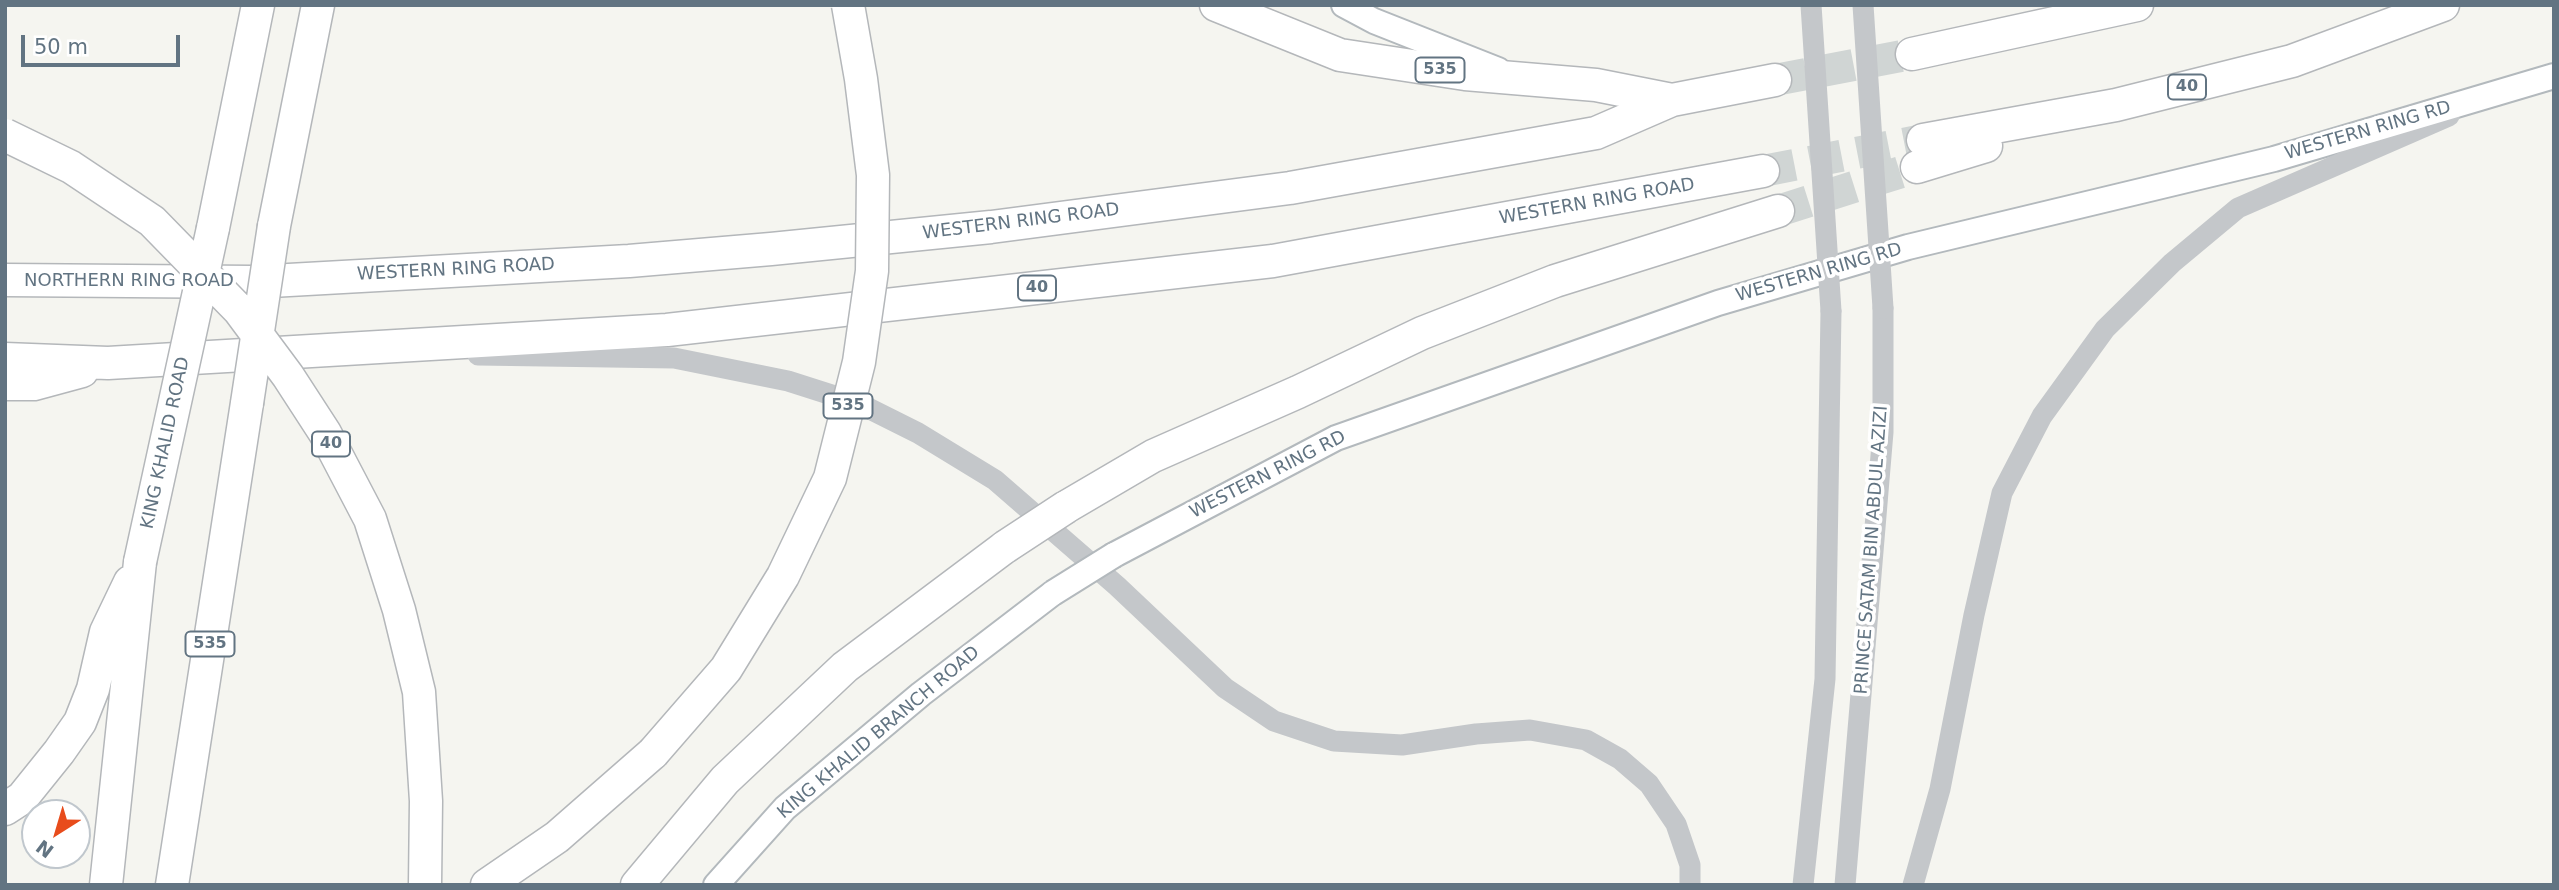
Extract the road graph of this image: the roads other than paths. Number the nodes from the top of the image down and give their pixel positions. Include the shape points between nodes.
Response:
1 (258, 5) edge
2 (318, 5) edge
3 (848, 5) edge
4 (1216, 5) edge
5 (1344, 5) edge
6 (1811, 5) edge
7 (1863, 5) edge
8 (2137, 5) edge
9 (2443, 5) edge
10 (1912, 54) tunnel mouth
11 (2554, 75) edge
12 (1519, 79) junction
13 (1775, 80) tunnel mouth
14 (2515, 88) junction
15 (1672, 100) junction
16 (5, 135) edge
17 (1920, 154) tunnel mouth
18 (1763, 171) tunnel mouth
19 (1778, 211) tunnel mouth
20 (5, 280) edge
21 (253, 282) joint
22 (305, 352) junction
23 (5, 359) edge
24 (108, 363) junction
25 (5, 384) edge
26 (140, 562) junction
27 (1053, 593) joint
28 (5, 809) edge
29 (106, 885) edge
30 (172, 885) edge
31 (425, 885) edge
32 (487, 885) edge
33 (637, 885) edge
34 (716, 885) edge
35 (1690, 885) edge
36 (1802, 885) edge
37 (1845, 885) edge
38 (1913, 885) edge

1 - 26 highway, KING KHALID ROAD, bridge
2 - 30 highway, 535, bridge via 274,226
3 - 32 highway, 535, bridge via 873,175 872,271 859,362 830,478 783,576 726,668 653,753 557,837
4 - 12 highway, 535 via 1340,55
5 - 12 main road
6 - 36 street, bridge via 1831,311 1825,679
7 - 37 street, PRINCE SATAM BIN ABDUL AZIZI, bridge via 1882,308 1884,432
8 - 10 highway
9 - 17 highway, 40 via 2292,61
11 - 14 main road, WESTERN RING RD
12 - 15 highway, 535 via 1596,85
13 - 15 highway, WESTERN RING ROAD
14 - 27 main road, WESTERN RING RD, bridge via 2274,159 1908,247 1717,303 1336,438 1115,555
14 - 38 street via 2238,208 2172,263 2105,329 2042,416 2002,493 1940,789
15 - 21 highway, WESTERN RING ROAD via 1596,133 1290,187 1005,225 629,261
16 - 31 highway, 40, bridge via 71,167 152,221 239,310 325,433 370,519 419,692 426,801
18 - 22 highway, WESTERN RING ROAD / 40 via 1273,261 667,330
19 - 33 highway, bridge via 1555,281 1422,333 1153,456 1066,507 845,667 725,780
20 - 21 highway, NORTHERN RING ROAD
22 - 24 highway, 40
22 - 35 street via 674,358 788,381 860,404 995,480 1225,688 1273,721 1334,741 1402,745 1530,730 1586,740 1620,759 1649,784 1676,824 1690,865
23 - 24 highway, 40
24 - 25 highway, 40 via 34,384
26 - 28 highway via 106,632 80,722 22,798
26 - 29 highway, KING KHALID ROAD
27 - 34 main road, KING KHALID BRANCH ROAD via 921,694 785,808

